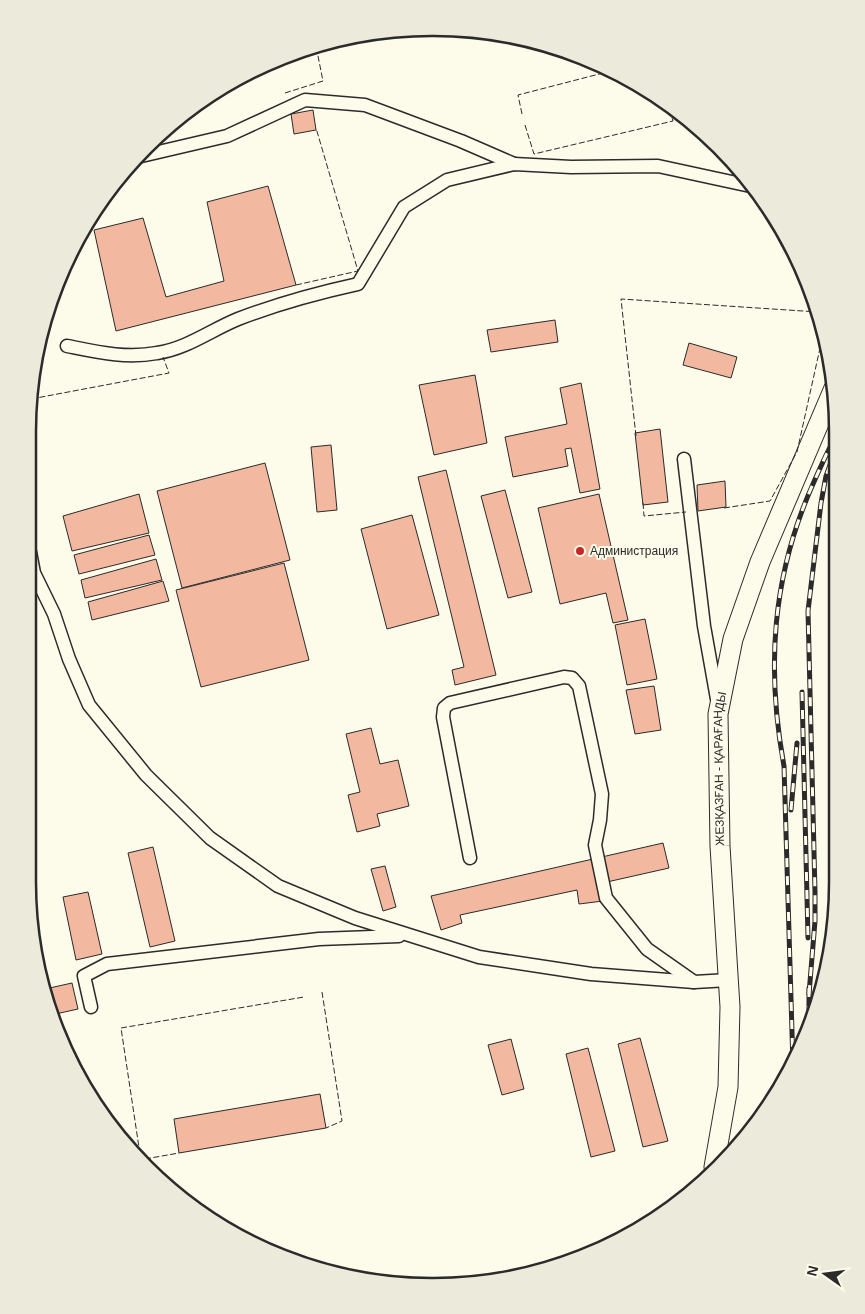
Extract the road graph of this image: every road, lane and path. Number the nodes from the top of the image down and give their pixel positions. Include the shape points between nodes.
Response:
1 (150, 154) edge
2 (514, 164) junction
3 (741, 184) edge
4 (67, 346) dead end
5 (828, 403) edge
6 (684, 459) dead end
7 (36, 577) edge
8 (719, 709) junction
9 (470, 858) dead end
10 (410, 935) junction
11 (729, 980) junction
12 (694, 982) junction
13 (91, 1007) dead end
14 (715, 1159) edge

1 - 2 lane via 227,136 305,100 366,105
2 - 3 lane via 658,166
2 - 4 lane via 448,180 404,206 358,284 312,294 238,319 157,354 117,356
5 - 8 highway, ЖЕЗҚАЗҒАН - ҚАРАҒАНДЫ via 760,562 733,639
6 - 8 lane via 704,626
7 - 10 lane via 54,614 89,705 146,776 210,838 278,886 355,918
8 - 11 highway, ЖЕЗҚАЗҒАН - ҚАРАҒАНДЫ via 720,846
9 - 12 lane via 443,717 444,708 450,703 564,676 572,678 579,686 602,794 596,845 606,898 647,950
10 - 12 lane via 479,957 591,974
10 - 13 lane via 319,939 107,964 84,976
11 - 12 lane
11 - 14 highway, ЖЕЗҚАЗҒАН - ҚАРАҒАНДЫ via 728,1087

